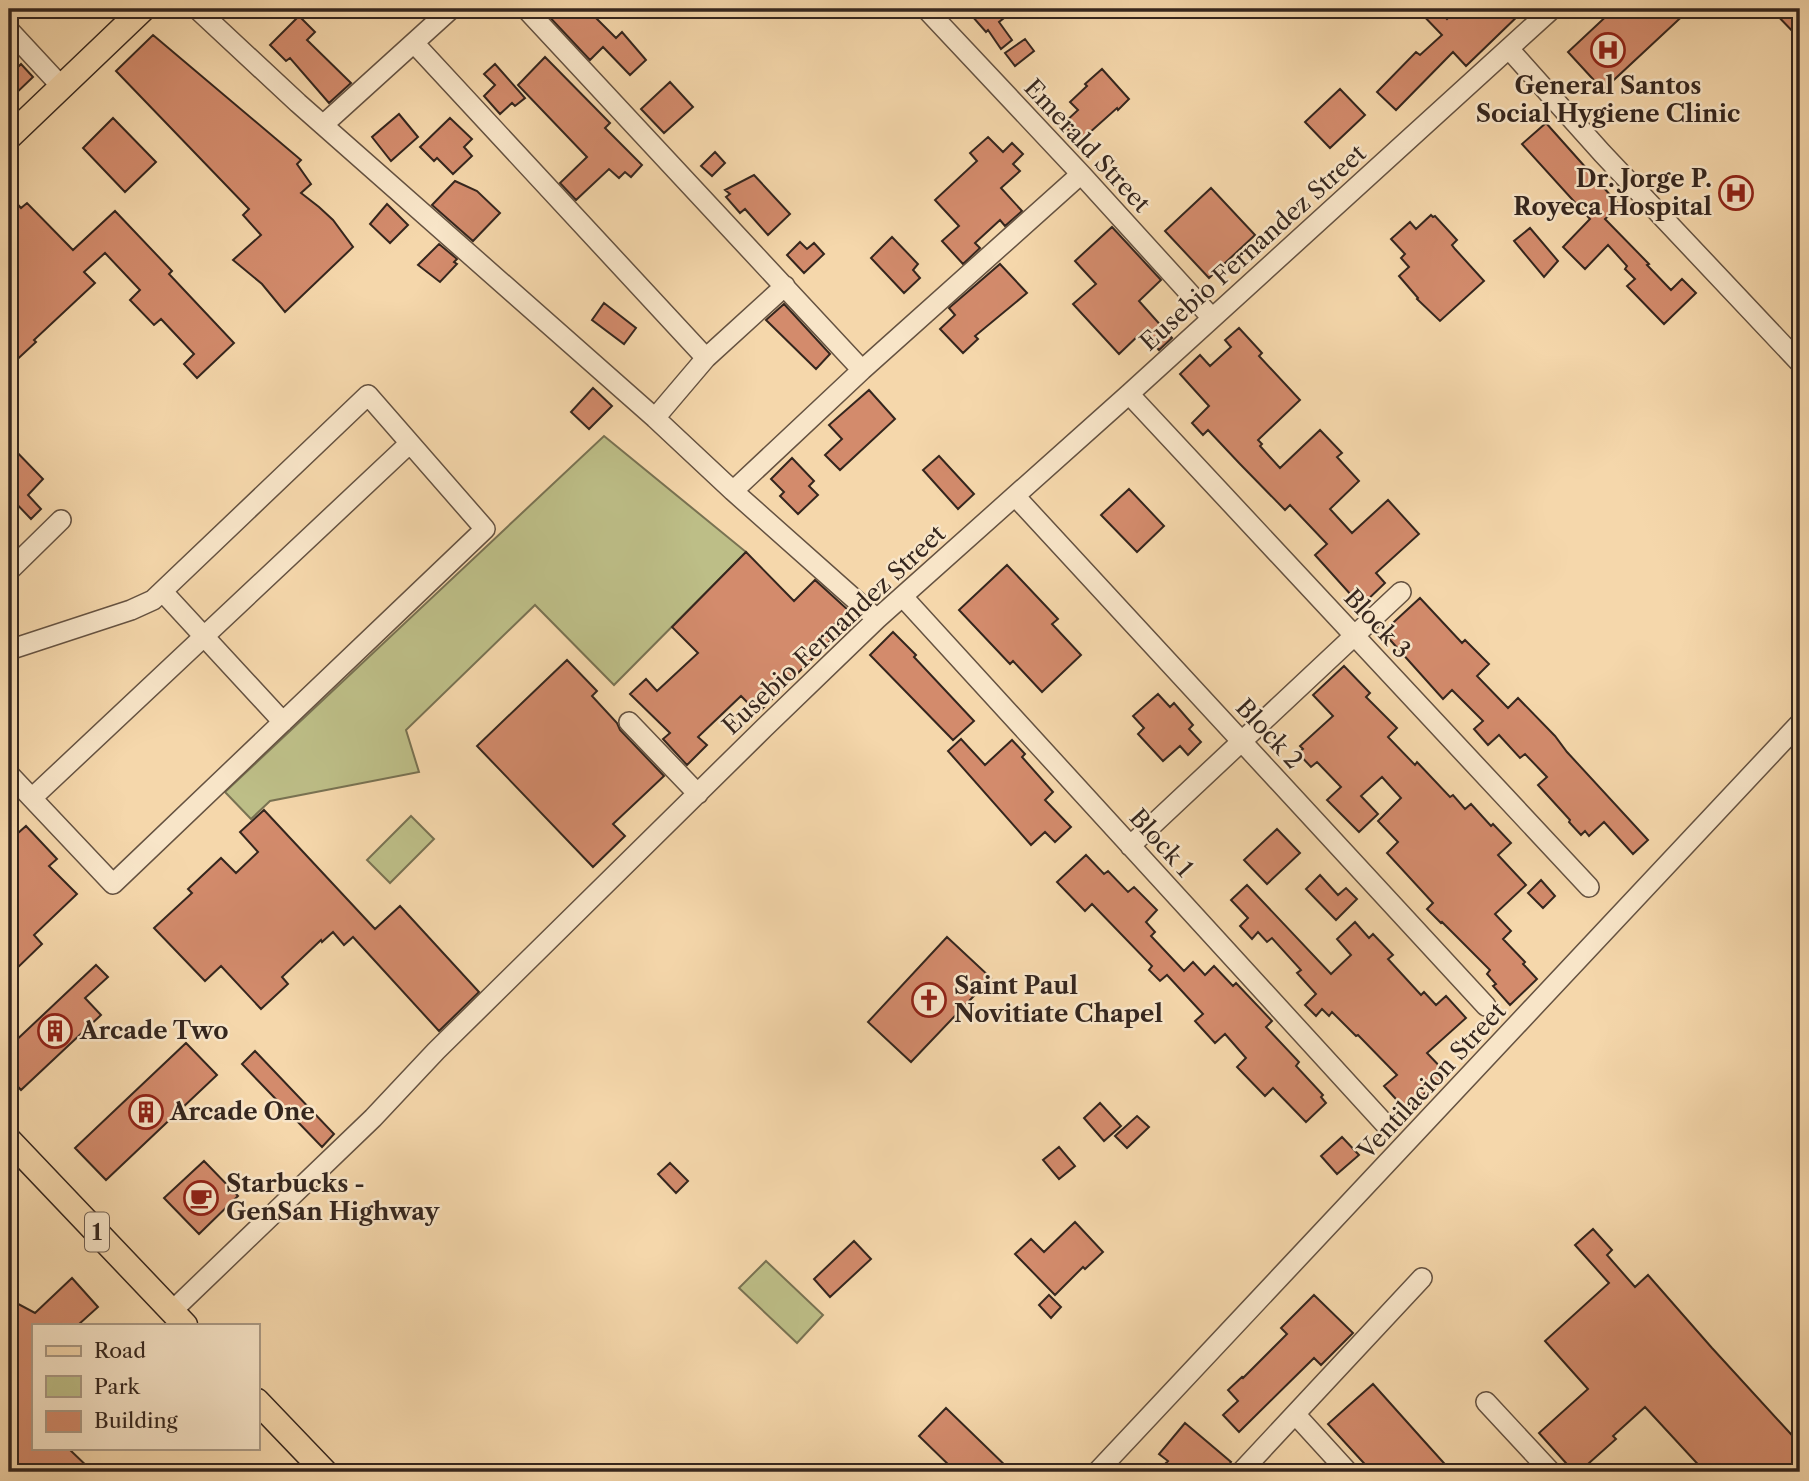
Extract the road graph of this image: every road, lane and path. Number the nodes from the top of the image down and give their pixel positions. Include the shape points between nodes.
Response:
1 (143, 9) edge
2 (197, 9) edge
3 (451, 9) edge
4 (526, 9) edge
5 (926, 9) edge
6 (1552, 9) edge
7 (9, 30) edge
8 (414, 43) junction
9 (1509, 49) junction
10 (61, 86) junction
11 (323, 125) junction
12 (9, 137) edge
13 (1080, 174) junction
14 (785, 286) junction
15 (1212, 318) junction
16 (706, 358) junction
17 (1800, 363) edge
18 (863, 370) junction
19 (1129, 394) junction
20 (655, 418) junction
21 (410, 443) junction
22 (733, 491) junction
23 (1015, 496) junction
24 (61, 520) dead end
25 (9, 571) edge
26 (163, 592) junction
27 (1401, 592) dead end
28 (903, 597) junction
29 (877, 619) junction
30 (1354, 635) junction
31 (205, 636) junction
32 (9, 650) edge
33 (283, 722) junction
34 (629, 722) dead end
35 (1800, 723) edge
36 (1242, 741) junction
37 (9, 774) edge
38 (698, 794) junction
39 (32, 798) junction
40 (1130, 846) junction
41 (1589, 887) dead end
42 (1486, 1006) dead end
43 (1384, 1123) dead end
44 (9, 1140) edge
45 (1422, 1278) dead end
46 (178, 1318) edge
47 (1486, 1402) dead end
48 (259, 1403) edge
49 (1294, 1414) junction
50 (325, 1472) edge
51 (1097, 1472) edge
52 (1241, 1472) edge
53 (1349, 1472) edge
54 (1551, 1472) edge

1 - 10 main road
2 - 11 street
3 - 8 street
4 - 14 street
5 - 13 street, Emerald Street
6 - 9 street, Eusebio Fernandez Street
7 - 10 street
8 - 11 street
8 - 16 street
9 - 15 street, Eusebio Fernandez Street
9 - 17 street
10 - 12 main road
11 - 20 street
13 - 15 street, Emerald Street
13 - 18 street
14 - 16 street
14 - 18 street
15 - 19 street, Eusebio Fernandez Street
16 - 20 street
18 - 22 street
19 - 23 street, Eusebio Fernandez Street
19 - 30 street, Block 3
20 - 22 street
21 - 26 street via 368,395
21 - 31 street
21 - 33 street via 485,529
22 - 29 street
23 - 28 street, Eusebio Fernandez Street
23 - 36 street, Block 2
24 - 25 street
26 - 31 street
26 - 32 street via 131,610
27 - 30 street
28 - 29 street, Eusebio Fernandez Street
28 - 40 street, Block 1
29 - 38 street, Eusebio Fernandez Street
30 - 36 street
30 - 41 street, Block 3
31 - 33 street
31 - 39 street
33 - 39 street via 113,884
34 - 38 street
35 - 51 street, Ventilacion Street
36 - 40 street
36 - 42 street, Block 2
37 - 39 street
38 - 46 street, Eusebio Fernandez Street via 217,1270
40 - 43 street, Block 1
44 - 46 main road, 1
45 - 49 street
47 - 54 street
48 - 50 main road
49 - 52 street
49 - 53 street

